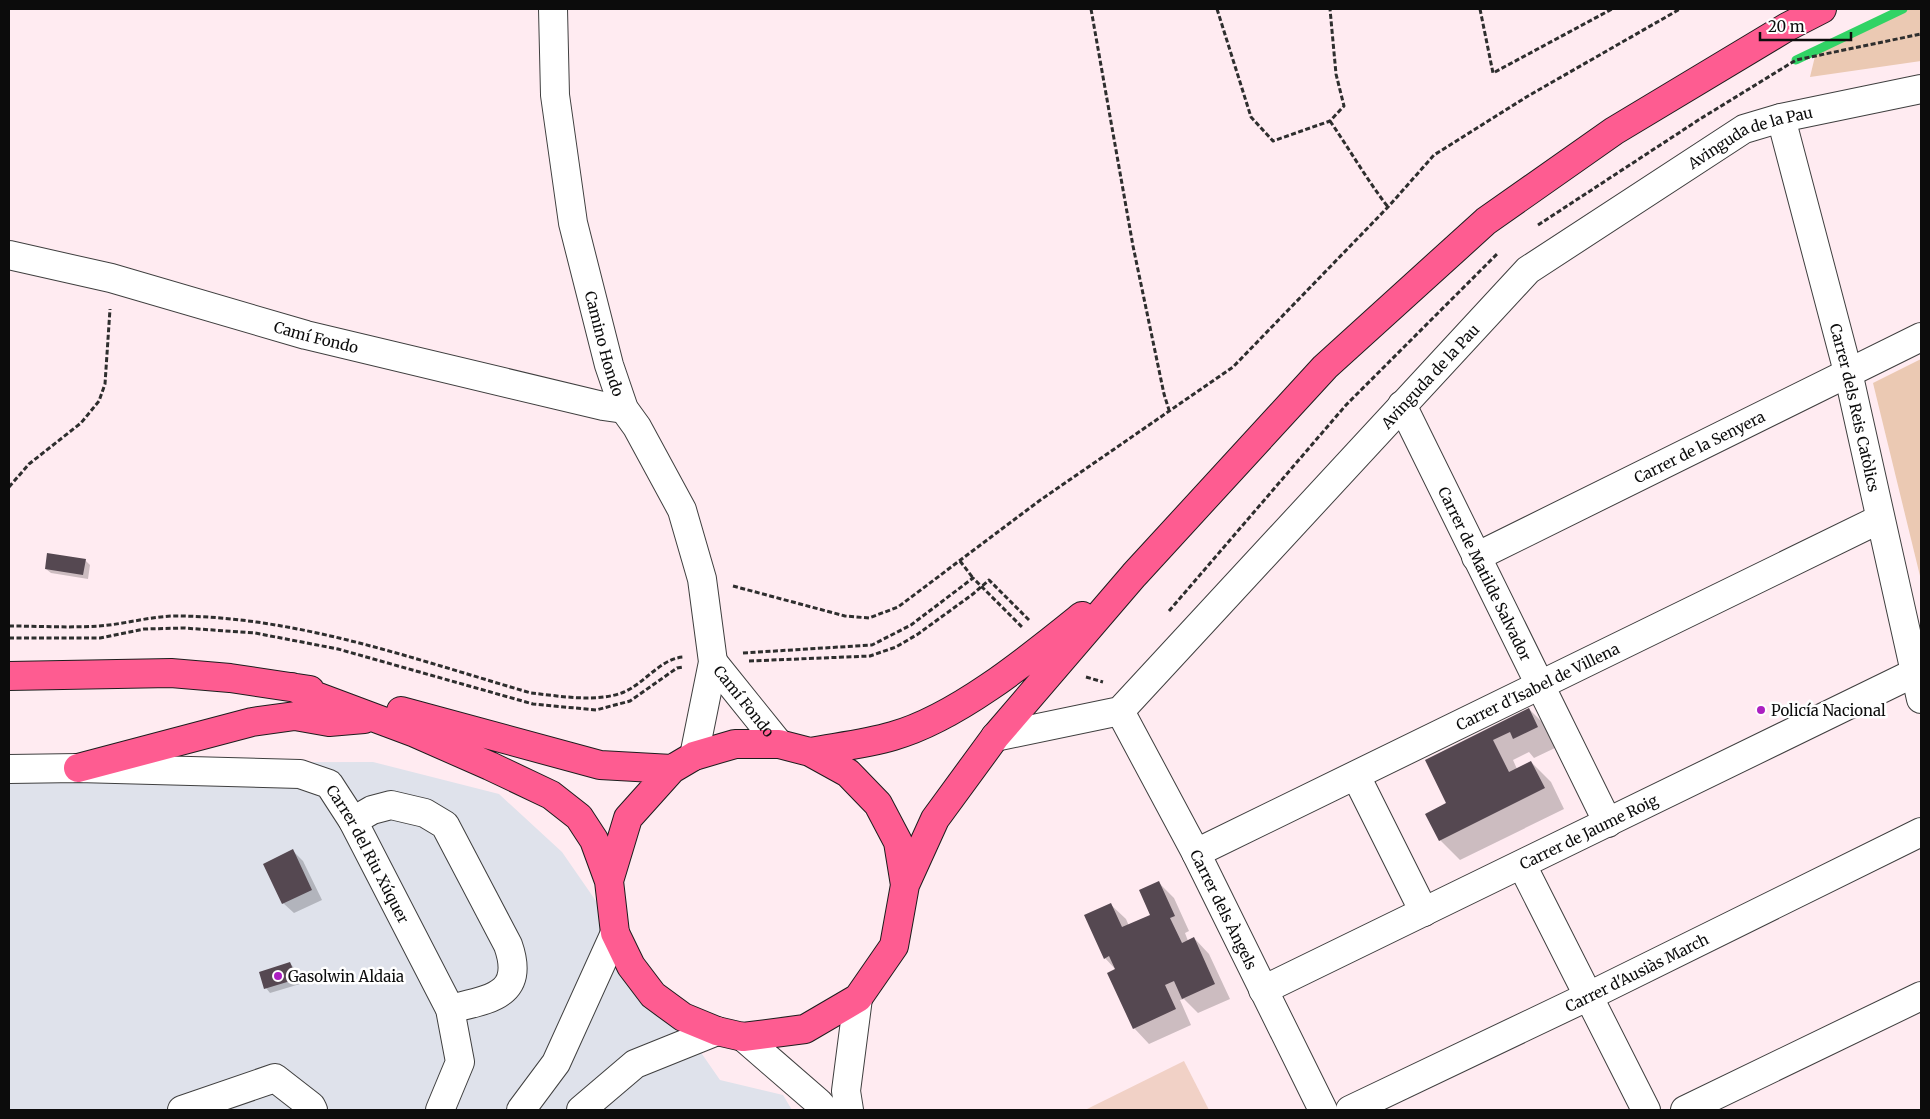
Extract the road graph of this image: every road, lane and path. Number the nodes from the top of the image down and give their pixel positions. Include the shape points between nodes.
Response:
1 (553, 9) edge
2 (1091, 9) edge
3 (1217, 9) edge
4 (1330, 9) edge
5 (1480, 9) edge
6 (1612, 9) edge
7 (1680, 9) edge
8 (1822, 9) edge
9 (1921, 34) edge
10 (1921, 89) edge
11 (1782, 118) junction
12 (1330, 121) junction
13 (1388, 207) junction
14 (1535, 227) dead end
15 (1502, 249) dead end
16 (9, 254) edge
17 (111, 278) junction
18 (1921, 337) edge
19 (1848, 372) junction
20 (1402, 405) junction
21 (624, 409) junction
22 (1170, 411) junction
23 (9, 486) edge
24 (1880, 519) junction
25 (1476, 557) junction
26 (960, 561) junction
27 (702, 578) junction
28 (973, 578) junction
29 (980, 588) junction
30 (1168, 612) dead end
31 (9, 626) edge
32 (9, 638) edge
33 (1058, 649) junction
34 (713, 659) junction
35 (1914, 673) junction
36 (9, 676) edge
37 (1106, 681) dead end
38 (1540, 686) junction
39 (292, 687) junction
40 (1921, 699) edge
41 (1120, 711) junction
42 (375, 719) junction
43 (995, 737) junction
44 (779, 744) junction
45 (810, 752) junction
46 (683, 763) junction
47 (78, 768) junction
48 (9, 769) edge
49 (1356, 776) junction
50 (353, 821) junction
51 (1608, 823) junction
52 (1921, 832) edge
53 (1196, 853) junction
54 (1522, 865) junction
55 (609, 881) junction
56 (905, 885) junction
57 (1424, 912) junction
58 (616, 933) junction
59 (1263, 990) junction
60 (1589, 996) junction
61 (1921, 996) edge
62 (858, 998) junction
63 (450, 1009) junction
64 (730, 1034) junction
65 (182, 1110) edge
66 (313, 1110) edge
67 (440, 1110) edge
68 (521, 1110) edge
69 (581, 1110) edge
70 (825, 1110) edge
71 (849, 1110) edge
72 (1323, 1110) edge
73 (1350, 1110) edge
74 (1646, 1110) edge
75 (1685, 1110) edge

1 - 21 street, Camino Hondo via 556,95 573,223 609,365
2 - 22 path via 1133,246
3 - 12 path via 1251,116 1273,141
4 - 12 path via 1336,74 1344,106
5 - 6 path via 1493,73
7 - 13 path via 1528,96 1434,156
8 - 33 main road via 1614,131 1486,221 1325,367 1134,574
9 - 14 path via 1796,60
10 - 11 street, Avinguda de la Pau
11 - 19 street, Carrer dels Reis Catòlics
11 - 20 street, Avinguda de la Pau via 1744,129 1528,270
12 - 13 path via 1368,182
13 - 22 path via 1233,367
15 - 30 path via 1346,405
16 - 17 street, Camí Fondo
17 - 21 street, Camí Fondo via 306,335
17 - 23 path via 105,384 99,401 81,423 29,464
18 - 19 street, Carrer de la Senyera
19 - 24 street, Carrer dels Reis Catòlics
19 - 25 street, Carrer de la Senyera
20 - 25 street, Carrer de Matilde Salvador
20 - 41 street, Avinguda de la Pau
21 - 27 street, Camino Hondo via 682,510
22 - 26 path via 1039,501
24 - 35 street, Carrer dels Reis Catòlics
24 - 38 street, Carrer d'Isabel de Villena
25 - 38 street, Carrer de Matilde Salvador
26 - 27 path via 898,607 869,618 845,616
26 - 28 path
27 - 34 street, Camino Hondo
28 - 29 path
28 - 34 path via 911,625 872,645
29 - 33 path via 989,580
29 - 34 path via 918,634 896,647 870,656
31 - 34 path via 100,626 181,616 255,622 345,639 531,693 562,696 592,697 623,692 675,657
32 - 34 path via 100,638 144,629 184,628 255,633 338,649 533,704 596,710 630,701 677,668
33 - 37 path via 1088,679 1100,683
33 - 43 main road
33 - 45 main road via 949,714 893,736
34 - 44 street, Camí Fondo
34 - 46 street, Camí Fondo
35 - 40 street, Carrer dels Reis Catòlics
35 - 51 street, Carrer de Jaume Roig
36 - 39 main road via 171,673
38 - 49 street, Carrer d'Isabel de Villena
38 - 51 street, Carrer de Matilde Salvador
39 - 42 main road
39 - 46 main road via 366,699 422,718 600,765
41 - 43 street
41 - 53 street, Carrer dels Àngels
42 - 47 main road via 329,722 294,716 252,722
42 - 55 main road via 551,795 579,817 594,840
43 - 56 main road via 935,819
44 - 45 main road
44 - 46 main road via 735,744
45 - 56 main road via 848,773 878,804 898,842
46 - 55 main road via 628,818
47 - 48 street, Carrer del Riu Xúquer
47 - 50 street, Carrer del Riu Xúquer via 300,774 329,784
49 - 53 street, Carrer d'Isabel de Villena
49 - 57 street
50 - 63 street, Carrer del Riu Xúquer
50 - 63 street via 372,810 390,805 425,813 445,825 508,945 514,962 510,984 496,997
51 - 54 street, Carrer de Jaume Roig
52 - 60 street, Carrer d'Ausiàs March
53 - 59 street, Carrer dels Àngels
54 - 57 street, Carrer de Jaume Roig
54 - 60 street
55 - 58 main road
56 - 62 main road via 894,946
57 - 59 street, Carrer de Jaume Roig
58 - 64 main road via 631,966 654,995 683,1017
58 - 68 street via 556,1063
59 - 72 street, Carrer dels Àngels
60 - 73 street, Carrer d'Ausiàs March
60 - 74 street
61 - 75 street
62 - 64 main road via 805,1030
62 - 71 street via 846,1091
63 - 67 street, Carrer del Riu Xúquer via 460,1062
64 - 69 street via 635,1064
64 - 70 street
65 - 66 street via 275,1078

